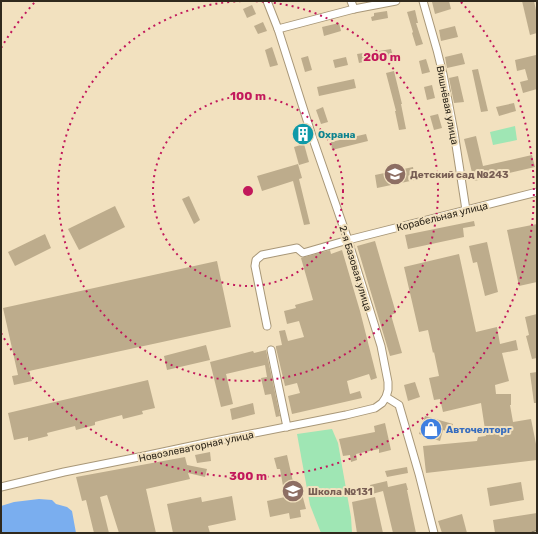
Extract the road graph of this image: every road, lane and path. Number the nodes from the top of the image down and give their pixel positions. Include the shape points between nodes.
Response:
1 (267, 1) edge
2 (351, 1) edge
3 (396, 1) edge
4 (423, 1) edge
5 (354, 8) junction
6 (278, 29) junction
7 (537, 192) edge
8 (466, 210) junction
9 (348, 240) junction
10 (268, 326) dead end
11 (271, 350) dead end
12 (386, 397) junction
13 (287, 427) junction
14 (1, 487) edge
15 (434, 533) edge

1 - 6 street, 2-я Базовая улица
2 - 5 street
3 - 5 street
4 - 8 street, Вишнёвая улица via 437,50 454,132
5 - 6 street
6 - 9 street, 2-я Базовая улица
7 - 8 street, Корабельная улица
8 - 9 street, Корабельная улица
9 - 10 street, Корабельная улица via 303,253 297,248 262,256 256,260 254,266
9 - 12 street, 2-я Базовая улица via 381,346 388,382
11 - 13 street
12 - 13 street, Новоэлеваторная улица via 375,408
12 - 15 street via 398,405
13 - 14 street, Новоэлеваторная улица

